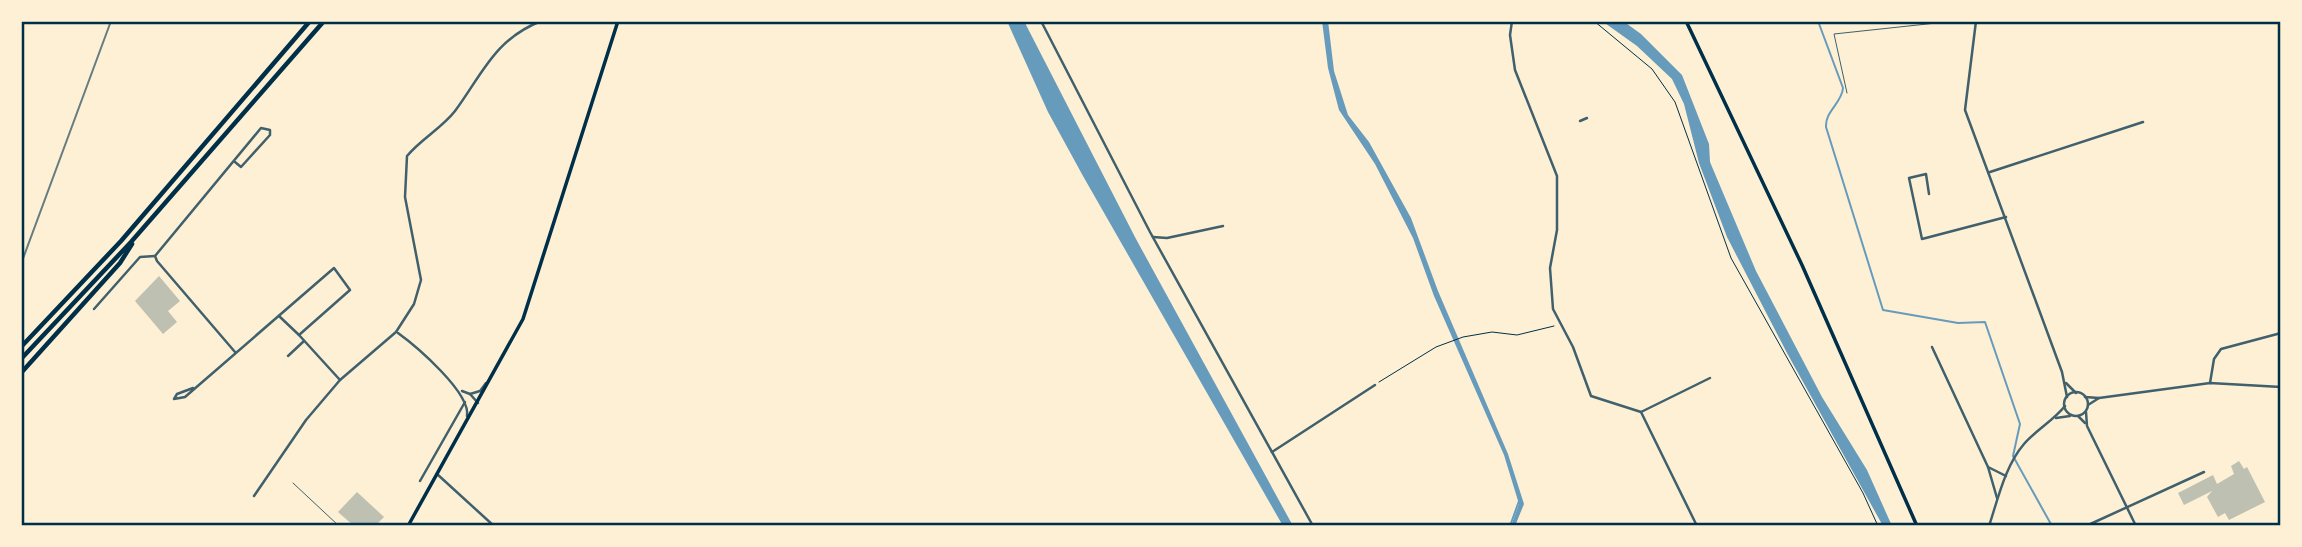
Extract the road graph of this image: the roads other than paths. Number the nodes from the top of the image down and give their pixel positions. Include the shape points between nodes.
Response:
1 (310, 21) edge
2 (324, 21) edge
3 (541, 21) edge
4 (618, 21) edge
5 (1041, 21) edge
6 (1512, 21) edge
7 (1686, 21) edge
8 (1955, 21) edge
9 (1976, 21) edge
10 (1847, 93) dead end
11 (1587, 118) dead end
12 (1580, 121) dead end
13 (2143, 122) dead end
14 (235, 162) junction
15 (1990, 172) junction
16 (1929, 194) dead end
17 (2006, 217) junction
18 (1223, 226) dead end
19 (141, 230) junction
20 (1153, 237) junction
21 (155, 256) junction
22 (94, 309) dead end
23 (279, 316) junction
24 (396, 332) junction
25 (2281, 333) edge
26 (299, 335) junction
27 (304, 341) junction
28 (1932, 346) dead end
29 (21, 347) edge
30 (235, 352) junction
31 (288, 356) dead end
32 (21, 359) edge
33 (21, 373) edge
34 (493, 376) junction
35 (1710, 378) dead end
36 (340, 380) junction
37 (2066, 383) junction
38 (2210, 383) junction
39 (1377, 384) road end
40 (2281, 387) edge
41 (193, 388) junction
42 (459, 390) junction
43 (2076, 393) junction
44 (470, 394) junction
45 (2067, 397) junction
46 (2085, 397) junction
47 (2099, 398) junction
48 (466, 400) junction
49 (478, 403) junction
50 (2088, 405) junction
51 (2064, 407) junction
52 (1641, 412) junction
53 (2086, 412) junction
54 (2072, 416) junction
55 (2078, 416) junction
56 (2056, 418) junction
57 (465, 426) junction
58 (2087, 426) junction
59 (1272, 452) junction
60 (1988, 467) junction
61 (2204, 472) dead end
62 (437, 474) junction
63 (2006, 476) junction
64 (420, 481) dead end
65 (293, 483) dead end
66 (254, 496) dead end
67 (1997, 500) junction
68 (2127, 508) junction
69 (339, 526) edge
70 (408, 526) edge
71 (494, 526) edge
72 (1313, 526) edge
73 (1696, 526) edge
74 (1917, 526) edge
75 (1989, 526) edge
76 (2086, 526) edge
77 (2136, 526) edge

1 - 29 highway via 130,231
2 - 19 highway
3 - 24 street via 511,37 492,56 454,112 407,156 405,197 421,280 414,304
4 - 34 main road via 533,293
5 - 20 street
6 - 52 street via 1515,70 1557,176 1557,230 1550,268 1553,309 1591,396
7 - 74 main road via 1802,265
8 - 10 lane via 1835,34
9 - 15 street via 1965,110
11 - 12 street
13 - 15 street
14 - 14 street via 241,167 270,135 269,129 261,128
14 - 21 street
15 - 17 street
16 - 17 street via 1926,174 1909,178 1922,239
17 - 37 street
18 - 20 street
19 - 32 highway
19 - 33 highway via 120,263
20 - 59 street
21 - 22 street via 140,257
21 - 30 street
23 - 26 street
23 - 26 street via 328,270 336,270 350,290
23 - 30 street
24 - 36 street
24 - 42 street
25 - 38 street via 2221,349 2214,359
26 - 27 street
27 - 31 street
27 - 36 street
28 - 60 street
30 - 41 street
34 - 44 street via 480,391
34 - 49 main road
35 - 52 street
36 - 66 street
37 - 43 street
37 - 45 street
38 - 40 street
38 - 47 street
39 - 59 street
41 - 41 street via 177,394 174,399 181,400
42 - 44 street
42 - 48 street
43 - 45 street
43 - 46 street
44 - 49 street
45 - 51 street
46 - 47 street
46 - 50 street
47 - 50 street
48 - 49 street
48 - 57 street
48 - 64 street
49 - 57 main road
50 - 53 street
51 - 54 street
51 - 56 street
52 - 73 street
53 - 55 street
53 - 58 street
54 - 55 street
54 - 56 street
55 - 58 street
56 - 63 street via 2021,447
57 - 62 main road
58 - 68 street
59 - 72 street
60 - 63 street
60 - 67 street
61 - 68 street
62 - 70 main road
62 - 71 street
63 - 67 street
65 - 69 lane
67 - 75 street
68 - 76 street
68 - 77 street

